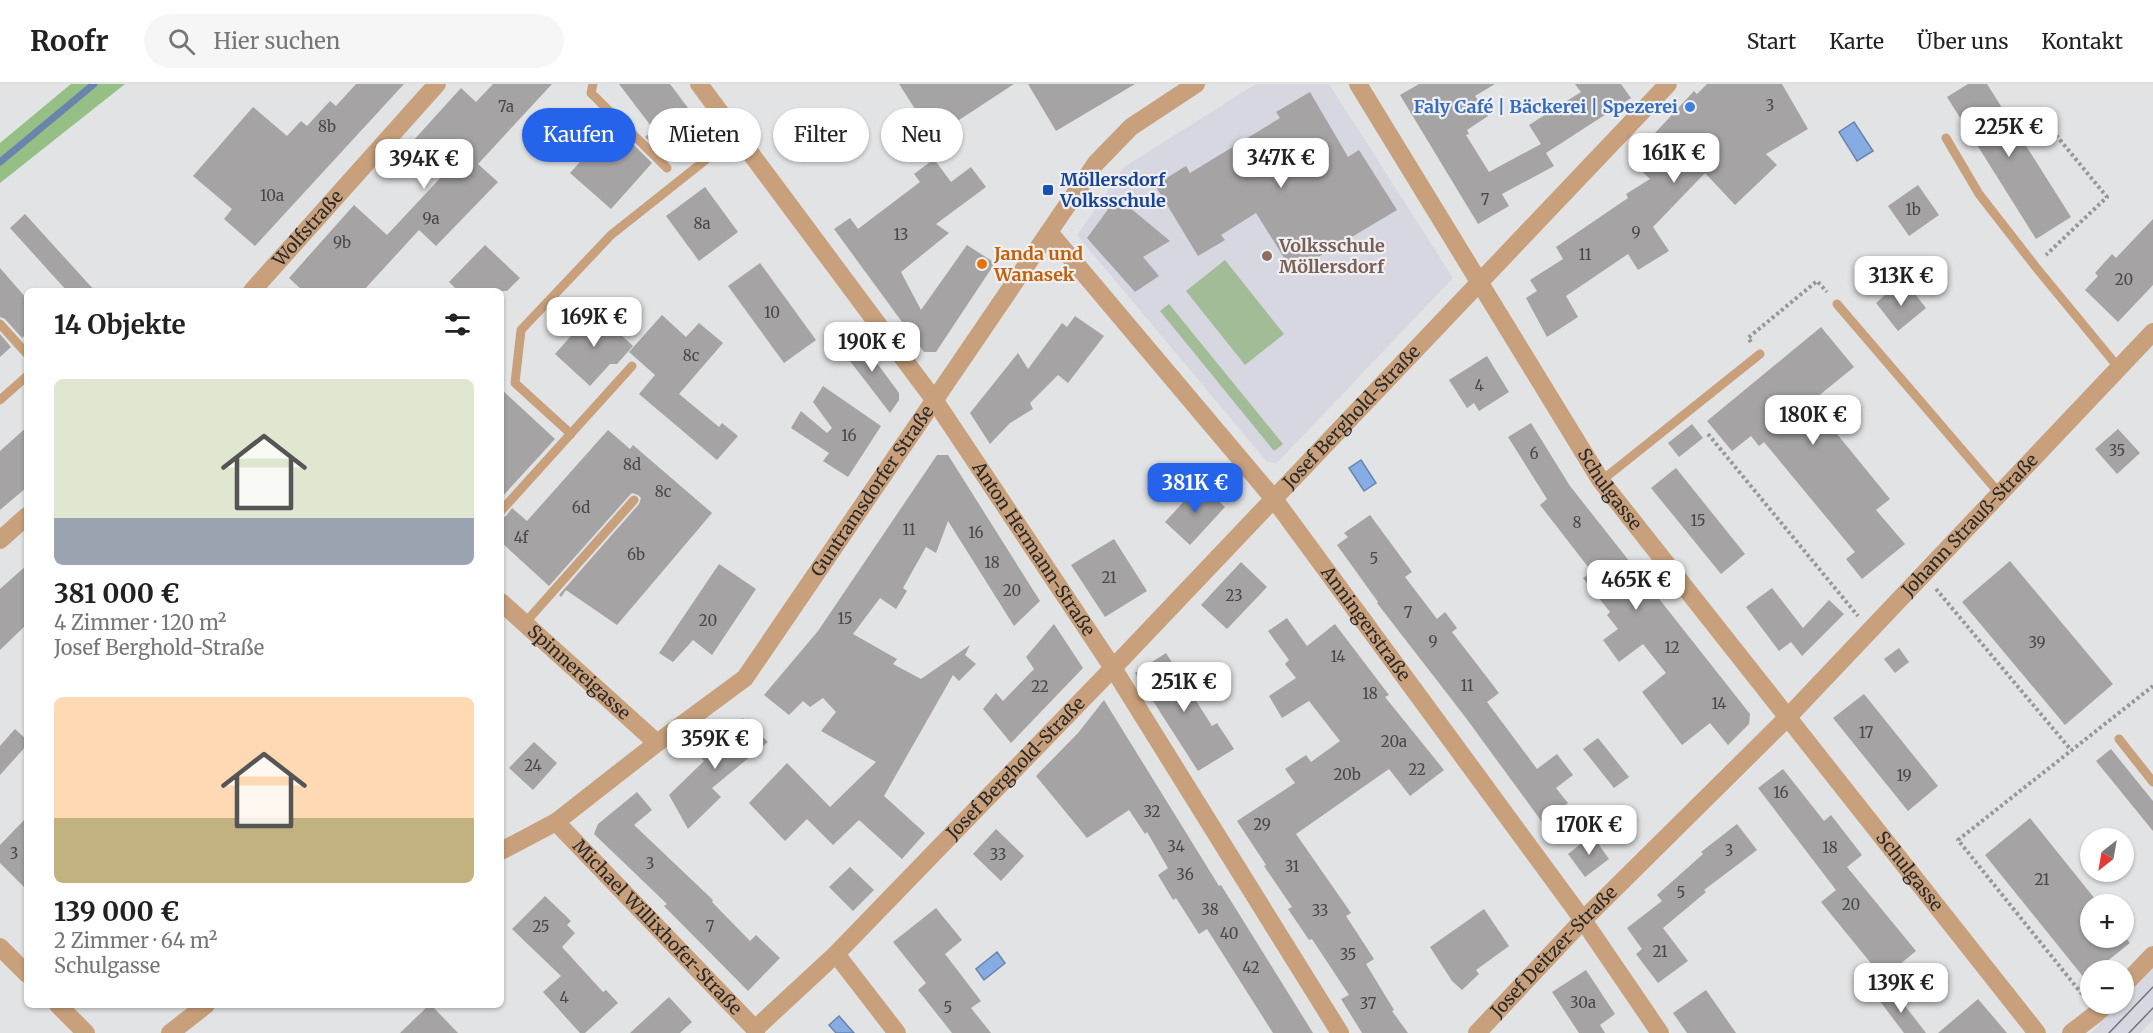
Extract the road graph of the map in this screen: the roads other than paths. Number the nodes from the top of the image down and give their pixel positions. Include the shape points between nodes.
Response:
1 (437, 84) edge
2 (593, 84) edge
3 (699, 84) edge
4 (1196, 84) edge
5 (1358, 84) edge
6 (1668, 84) edge
7 (717, 108) edge
8 (1947, 138) dead end
9 (703, 162) edge
10 (757, 162) edge
11 (667, 168) dead end
12 (1049, 232) junction
13 (1479, 282) junction
14 (255, 288) edge
15 (1837, 304) road end
16 (0, 324) edge
17 (2153, 332) edge
18 (24, 351) edge
19 (1760, 354) road end
20 (633, 366) dead end
21 (2118, 367) junction
22 (24, 379) edge
23 (0, 400) edge
24 (935, 401) junction
25 (571, 434) junction
26 (1602, 481) junction
27 (1999, 493) junction
28 (1275, 499) junction
29 (634, 500) dead end
30 (504, 508) edge
31 (24, 519) edge
32 (0, 540) edge
33 (504, 605) edge
34 (525, 623) junction
35 (1113, 668) junction
36 (1787, 718) junction
37 (2119, 740) dead end
38 (657, 743) junction
39 (2153, 782) edge
40 (556, 822) junction
41 (504, 848) edge
42 (1582, 920) junction
43 (0, 947) edge
44 (836, 954) junction
45 (2153, 955) edge
46 (24, 971) edge
47 (2134, 975) edge
48 (61, 1008) edge
49 (202, 1008) edge
50 (2095, 1014) edge
51 (756, 1031) edge
52 (86, 1033) edge
53 (170, 1033) edge
54 (897, 1033) edge
55 (1340, 1033) edge
56 (1476, 1033) edge
57 (1660, 1033) edge
58 (2037, 1033) edge
59 (2071, 1033) edge

1 - 14 street, Wolfstraße
2 - 11 lane via 591,93
3 - 7 street, Anton Hermann-Straße
4 - 12 street, Guntramsdorfer Straße via 1131,127 1096,162
5 - 13 street, Schulgasse
6 - 13 street, Josef Berghold-Straße
8 - 21 lane via 1979,194
9 - 25 lane via 611,235 521,330 515,383
10 - 24 street, Anton Hermann-Straße
12 - 24 street, Guntramsdorfer Straße
12 - 28 street, Anningerstraße
13 - 26 street, Schulgasse
13 - 28 street, Josef Berghold-Straße
15 - 27 lane
16 - 18 lane
17 - 21 street, Johann Strauß-Straße
19 - 26 lane
20 - 25 lane
21 - 27 street, Johann Strauß-Straße
22 - 23 lane
24 - 35 street, Anton Hermann-Straße
24 - 38 street, Guntramsdorfer Straße via 745,678
25 - 30 lane
26 - 36 street, Schulgasse
27 - 36 street, Johann Strauß-Straße
28 - 35 street, Josef Berghold-Straße
28 - 42 street, Anningerstraße
29 - 34 lane
31 - 32 street
33 - 34 street, Spinnereigasse
34 - 38 street, Spinnereigasse
35 - 44 street, Josef Berghold-Straße
35 - 55 street, Anton Hermann-Straße
36 - 42 street, Josef Deitzer-Straße
36 - 58 street, Schulgasse
37 - 39 lane
38 - 40 street, Guntramsdorfer Straße
40 - 41 street, Guntramsdorfer Straße
40 - 51 street, Michael Willixhofer-Straße
42 - 56 street, Josef Deitzer-Straße
42 - 57 street, Anningerstraße
43 - 46 street
44 - 51 street, Josef Berghold-Straße
44 - 54 street
45 - 47 street
48 - 52 street
49 - 53 street
50 - 59 street

